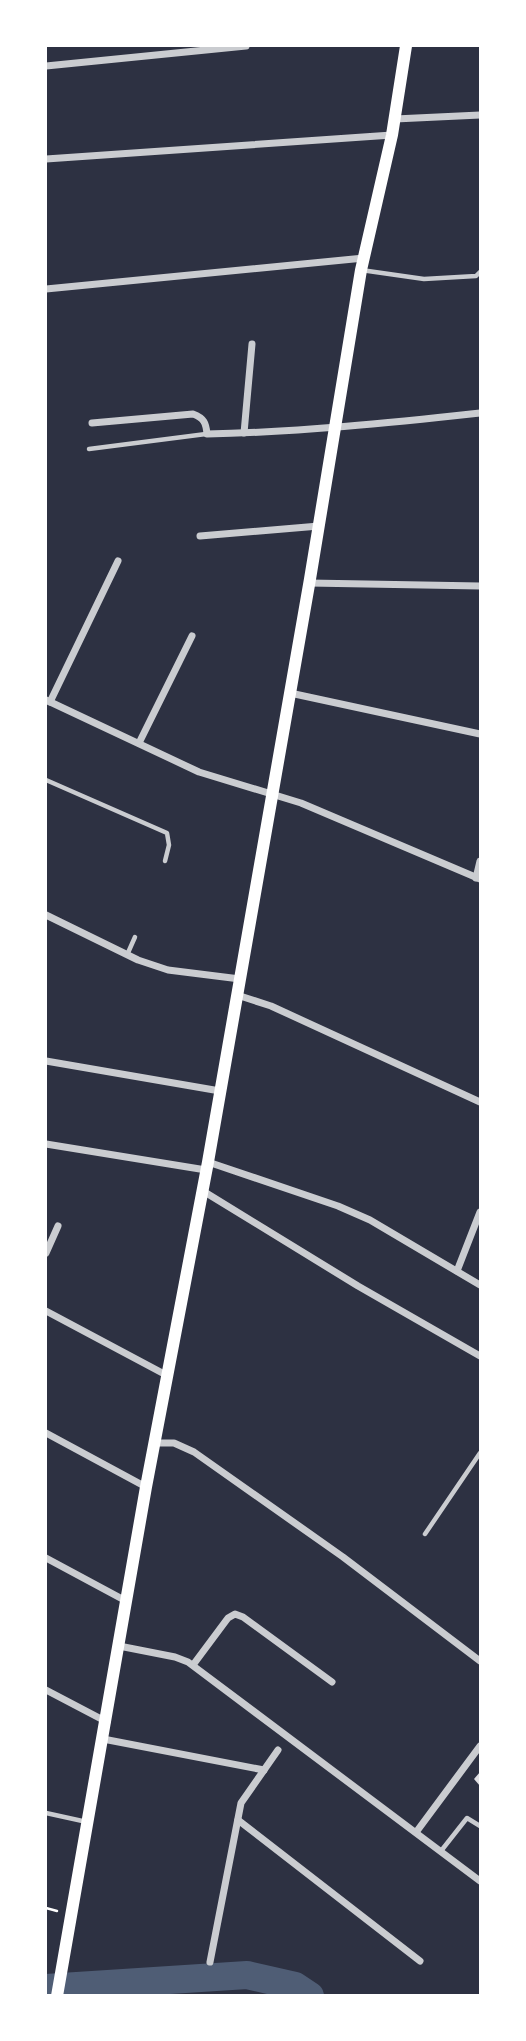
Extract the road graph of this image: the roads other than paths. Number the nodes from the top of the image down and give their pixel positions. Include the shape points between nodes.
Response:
1 (246, 46) edge
2 (406, 46) edge
3 (46, 66) edge
4 (481, 115) edge
5 (395, 119) junction
6 (392, 135) junction
7 (46, 159) edge
8 (362, 264) junction
9 (481, 272) edge
10 (46, 289) edge
11 (252, 344) dead end
12 (481, 413) edge
13 (92, 423) dead end
14 (335, 428) junction
15 (244, 433) junction
16 (208, 434) junction
17 (89, 449) dead end
18 (319, 526) junction
19 (200, 536) dead end
20 (118, 561) dead end
21 (309, 583) junction
22 (481, 586) edge
23 (192, 636) dead end
24 (290, 693) junction
25 (48, 701) edge
26 (481, 734) edge
27 (139, 743) junction
28 (46, 780) edge
29 (273, 794) junction
30 (165, 860) dead end
31 (481, 861) edge
32 (478, 878) edge
33 (46, 915) edge
34 (135, 936) dead end
35 (127, 954) junction
36 (240, 979) junction
37 (237, 995) junction
38 (46, 1061) edge
39 (220, 1091) junction
40 (481, 1102) edge
41 (46, 1144) edge
42 (207, 1166) junction
43 (203, 1191) junction
44 (481, 1212) edge
45 (58, 1226) dead end
46 (46, 1253) edge
47 (457, 1271) junction
48 (481, 1285) edge
49 (46, 1311) edge
50 (481, 1356) edge
51 (168, 1376) junction
52 (46, 1433) edge
53 (155, 1443) junction
54 (481, 1453) edge
55 (146, 1487) junction
56 (425, 1534) dead end
57 (46, 1558) edge
58 (127, 1602) junction
59 (119, 1646) junction
60 (481, 1661) edge
61 (192, 1665) junction
62 (332, 1682) dead end
63 (46, 1690) edge
64 (107, 1722) junction
65 (103, 1739) junction
66 (481, 1746) edge
67 (278, 1750) dead end
68 (264, 1770) junction
69 (46, 1814) edge
70 (238, 1820) junction
71 (88, 1822) junction
72 (481, 1826) edge
73 (417, 1831) junction
74 (442, 1851) junction
75 (481, 1881) edge
76 (420, 1961) dead end
77 (210, 1962) dead end
78 (57, 1996) edge

1 - 3 street
2 - 5 main road
4 - 5 street
5 - 6 main road
6 - 7 street
6 - 8 main road
8 - 9 lane via 424,279
8 - 10 street
8 - 14 main road
11 - 15 street
12 - 14 street
13 - 16 street via 193,414 206,423
14 - 15 street
14 - 18 main road
15 - 16 street
16 - 17 lane
18 - 19 street
18 - 21 main road
20 - 25 street
21 - 22 street
21 - 24 main road
23 - 27 street
24 - 26 street
24 - 29 main road
25 - 27 street
27 - 29 street via 199,772
28 - 30 lane via 167,832
29 - 32 street
29 - 36 main road
31 - 32 street
33 - 35 street
34 - 35 lane
35 - 36 street via 168,970
36 - 37 main road
37 - 39 main road
37 - 40 street via 271,1006
38 - 39 street
39 - 42 main road
41 - 42 street
42 - 43 main road
42 - 47 street via 290,1189 370,1220
43 - 50 street
43 - 51 main road
44 - 47 street
45 - 46 street
47 - 48 street
49 - 51 street
51 - 53 main road
52 - 55 street
53 - 55 main road
53 - 60 street via 174,1443 194,1452
54 - 56 lane
55 - 58 main road
57 - 58 street
58 - 59 main road
59 - 61 street
59 - 64 main road
61 - 62 street via 235,1614
61 - 73 street
63 - 64 street
64 - 65 main road
65 - 68 street
65 - 71 main road
66 - 73 street
67 - 68 street
68 - 70 street via 241,1803
69 - 71 lane
70 - 76 street
70 - 77 street
71 - 78 main road
72 - 74 lane via 467,1818
73 - 74 street
74 - 75 street

